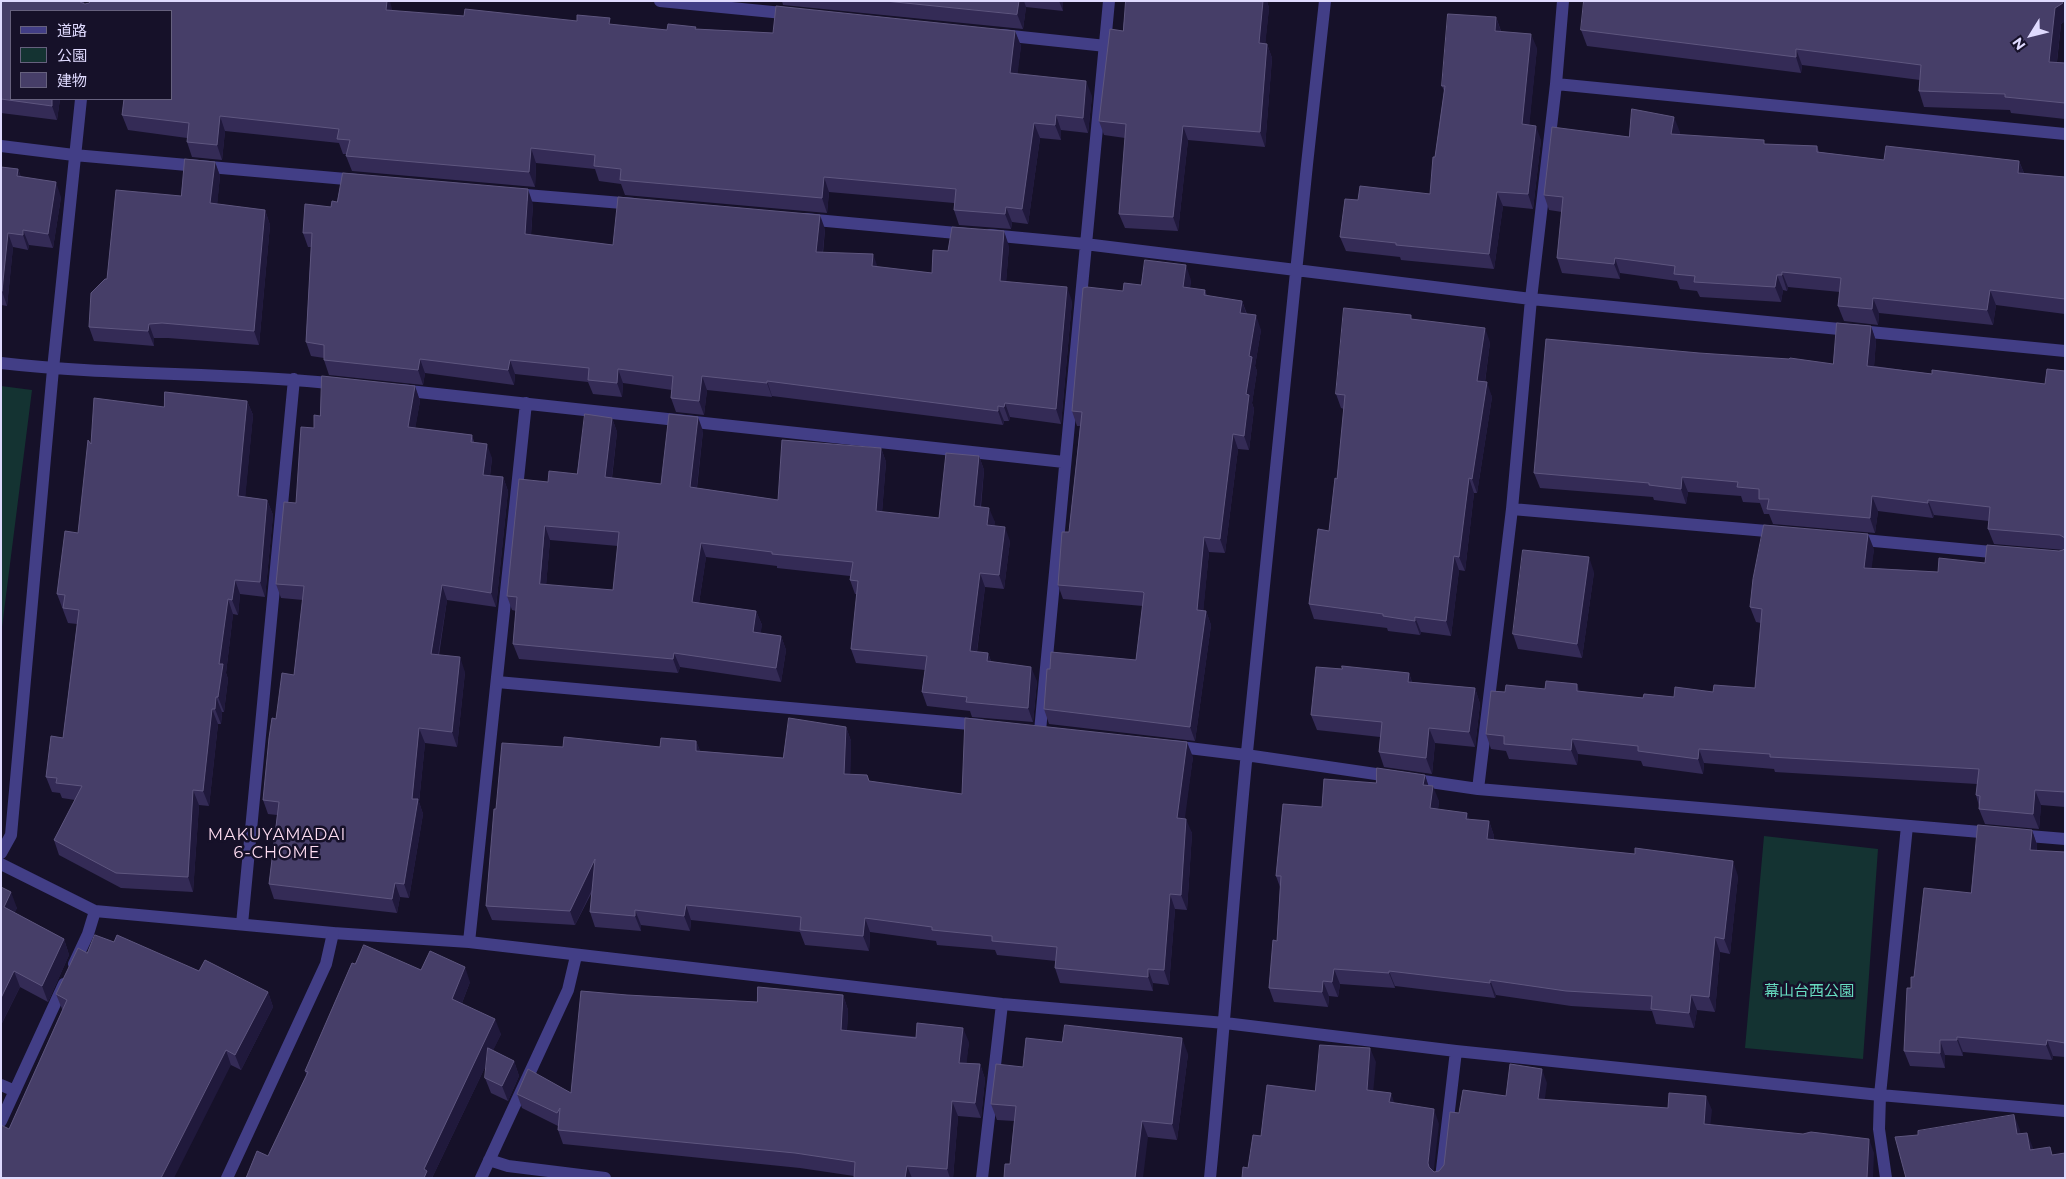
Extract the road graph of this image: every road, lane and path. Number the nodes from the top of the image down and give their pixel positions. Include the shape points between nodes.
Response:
1 (660, 1) edge
2 (1109, 1) edge
3 (1325, 1) edge
4 (1562, 1) edge
5 (809, 16) edge
6 (987, 34) edge
7 (1106, 46) junction
8 (1556, 84) junction
9 (81, 100) edge
10 (2065, 134) edge
11 (1, 146) edge
12 (74, 155) junction
13 (372, 181) edge
14 (500, 193) edge
15 (649, 206) edge
16 (788, 218) edge
17 (1085, 244) junction
18 (1295, 269) junction
19 (1532, 299) junction
20 (2065, 351) edge
21 (1, 363) edge
22 (53, 369) junction
23 (294, 379) junction
24 (352, 385) edge
25 (390, 389) edge
26 (526, 403) junction
27 (1064, 462) junction
28 (1512, 508) junction
29 (1788, 533) edge
30 (1838, 538) edge
31 (2015, 554) edge
32 (497, 682) junction
33 (991, 726) edge
34 (1040, 731) edge
35 (1158, 745) edge
36 (1246, 755) junction
37 (1478, 789) junction
38 (1907, 826) junction
39 (2065, 839) edge
40 (1, 853) edge
41 (1, 864) edge
42 (95, 910) junction
43 (242, 924) junction
44 (332, 934) junction
45 (469, 942) junction
46 (576, 956) junction
47 (1002, 1004) junction
48 (1225, 1024) junction
49 (1456, 1051) junction
50 (1, 1085) edge
51 (15, 1092) junction
52 (1880, 1094) junction
53 (2065, 1111) edge
54 (1, 1121) edge
55 (489, 1160) junction
56 (227, 1178) edge
57 (481, 1178) edge
58 (605, 1178) edge
59 (982, 1178) edge
60 (1210, 1178) edge
61 (1441, 1178) edge
62 (1886, 1178) edge

1 - 5 street
2 - 7 street
3 - 18 street
4 - 8 street
6 - 7 street
7 - 17 street
8 - 10 street
8 - 19 street
9 - 12 street
11 - 12 street
12 - 13 street
12 - 22 street
14 - 15 street
16 - 17 street
17 - 18 street
17 - 27 street
18 - 19 street
18 - 36 street
19 - 20 street
19 - 28 street
21 - 22 street
22 - 23 street
22 - 40 street via 11,834
23 - 24 street
23 - 43 street
25 - 26 street
26 - 27 street
26 - 32 street
27 - 34 street
28 - 29 street
28 - 37 street
30 - 31 street
32 - 33 street
32 - 45 street
35 - 36 street
36 - 37 street
36 - 48 street
37 - 38 street
38 - 39 street
38 - 52 street
41 - 42 street
42 - 43 street
42 - 51 street via 88,934
43 - 44 street
44 - 45 street
44 - 56 street via 326,964
45 - 46 street
46 - 47 street
46 - 55 street via 568,990
47 - 48 street
47 - 59 street
48 - 49 street
48 - 60 street
49 - 52 street
49 - 61 street
50 - 51 street
51 - 54 street
52 - 53 street
52 - 62 street via 1879,1129
55 - 57 street
55 - 58 street via 508,1166

